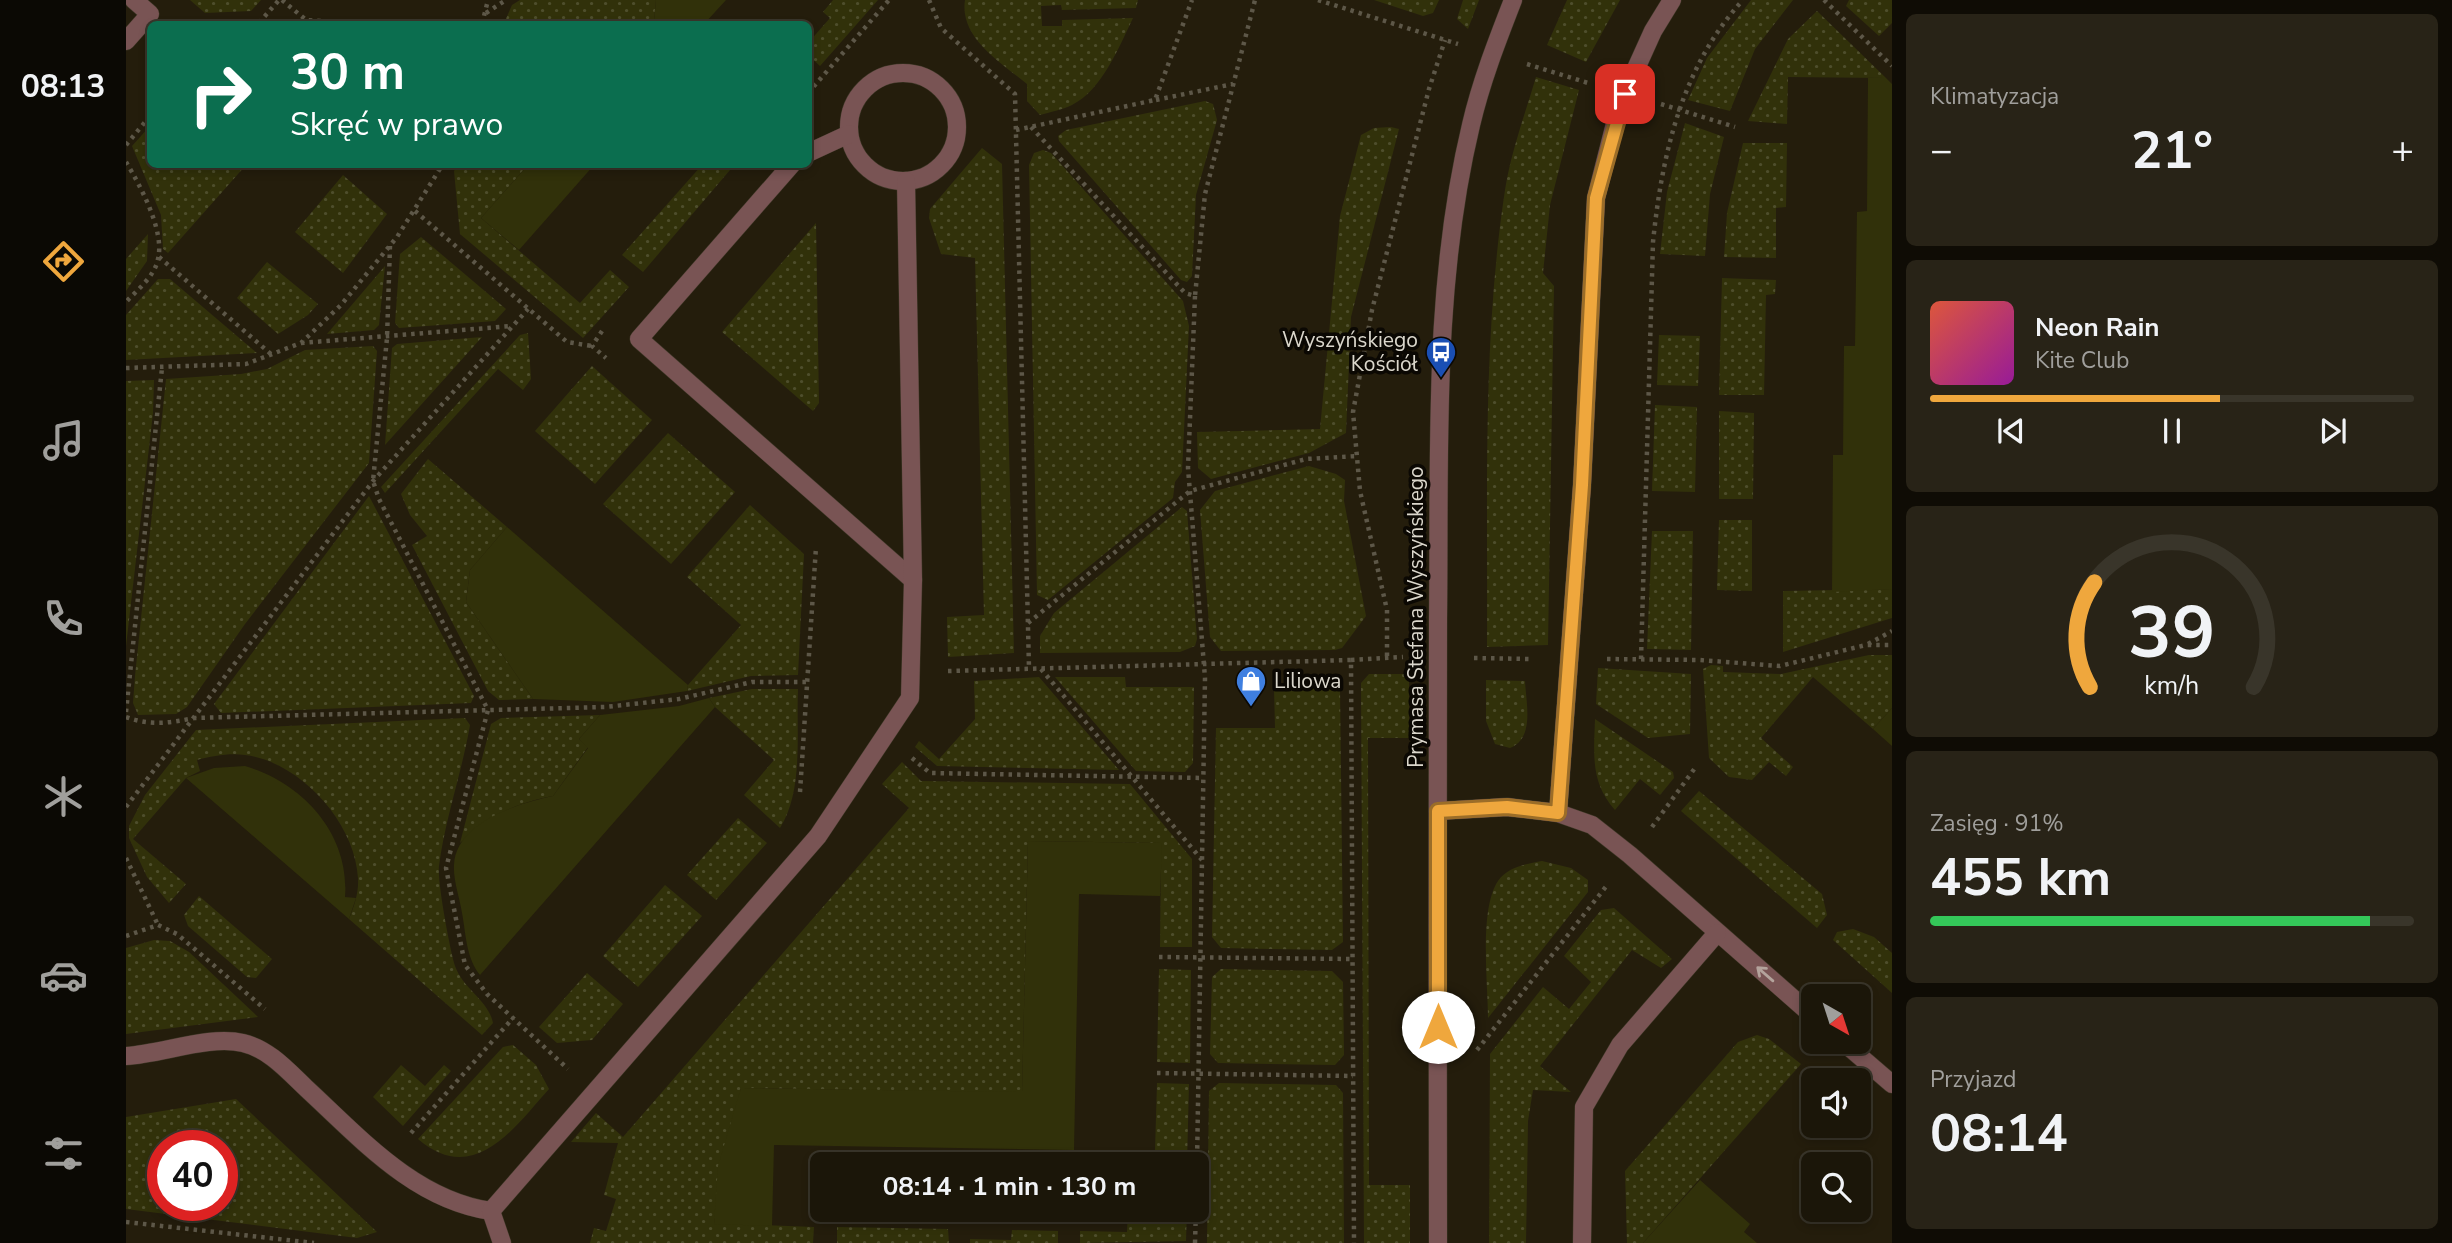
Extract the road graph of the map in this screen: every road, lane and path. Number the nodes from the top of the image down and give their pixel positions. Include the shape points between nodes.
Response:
1 (134, 0) edge
2 (281, 0) edge
3 (488, 0) edge
4 (506, 0) edge
5 (889, 0) edge
6 (929, 0) edge
7 (1192, 0) edge
8 (1255, 0) edge
9 (1318, 0) edge
10 (1513, 0) edge
11 (1672, 0) edge
12 (1743, 0) edge
13 (1824, 0) edge
14 (1336, 3) edge
15 (485, 13) junction
16 (261, 21) edge
17 (322, 21) edge
18 (483, 21) edge
19 (1445, 40) junction
20 (126, 41) edge
21 (1492, 53) junction
22 (1892, 66) edge
23 (1537, 67) dead end
24 (1569, 77) dead end
25 (1233, 84) junction
26 (812, 88) edge
27 (1155, 100) junction
28 (147, 120) edge
29 (1031, 127) junction
30 (1016, 130) junction
31 (849, 134) junction
32 (126, 145) edge
33 (812, 151) edge
34 (126, 162) edge
35 (441, 168) edge
36 (789, 168) edge
37 (906, 181) junction
38 (414, 211) junction
39 (390, 246) junction
40 (159, 257) junction
41 (1195, 296) junction
42 (126, 302) edge
43 (528, 309) junction
44 (514, 326) junction
45 (603, 330) dead end
46 (387, 338) junction
47 (300, 344) junction
48 (593, 346) junction
49 (272, 355) junction
50 (613, 364) dead end
51 (126, 368) edge
52 (163, 368) junction
53 (1357, 456) junction
54 (373, 481) junction
55 (1190, 491) junction
56 (806, 538) dead end
57 (913, 580) junction
58 (1028, 623) junction
59 (1892, 631) edge
60 (1866, 645) junction
61 (1892, 645) edge
62 (1387, 656) junction
63 (1438, 658) junction
64 (1641, 659) dead end
65 (1351, 660) junction
66 (1699, 660) dead end
67 (1204, 664) junction
68 (1029, 668) junction
69 (1041, 668) junction
70 (911, 672) junction
71 (808, 682) junction
72 (488, 710) junction
73 (126, 715) edge
74 (194, 718) junction
75 (886, 735) junction
76 (1695, 768) dead end
77 (1132, 777) junction
78 (1203, 778) junction
79 (799, 800) dead end
80 (126, 807) edge
81 (1438, 811) junction
82 (1558, 813) junction
83 (1630, 855) junction
84 (126, 858) edge
85 (1202, 860) junction
86 (158, 925) junction
87 (1717, 933) junction
88 (126, 936) edge
89 (1159, 957) dead end
90 (1200, 958) junction
91 (1353, 959) junction
92 (1801, 1006) edge
93 (269, 1013) dead end
94 (513, 1018) junction
95 (1476, 1051) dead end
96 (1857, 1054) edge
97 (126, 1056) edge
98 (1157, 1073) dead end
99 (573, 1074) dead end
100 (1198, 1074) junction
101 (1353, 1076) junction
102 (1892, 1084) edge
103 (405, 1139) dead end
104 (1197, 1152) edge
105 (491, 1211) junction
106 (1196, 1222) edge
107 (126, 1223) edge
108 (236, 1235) junction
109 (230, 1243) edge
110 (314, 1243) edge
111 (502, 1243) edge
112 (1195, 1243) edge
113 (1354, 1243) edge
114 (1438, 1243) edge
115 (1582, 1243) edge

1 - 20 street via 150,14
2 - 16 path
2 - 17 path via 306,20
3 - 15 path
4 - 15 path
5 - 26 path
6 - 30 path via 941,28 1015,94
7 - 27 path
8 - 25 path
9 - 14 path
10 - 21 street, Prymasa Stefana Wyszyńskiego
11 - 82 street via 1620,104 1596,198 1582,485
12 - 64 path via 1716,33 1684,94 1657,206
13 - 22 path
14 - 19 path
15 - 18 path
19 - 21 path
19 - 53 path via 1372,310 1353,412
21 - 63 street, Prymasa Stefana Wyszyńskiego via 1471,125 1445,286
23 - 24 path
25 - 27 path
25 - 41 path via 1205,194
27 - 29 path
28 - 32 path
29 - 30 path
29 - 41 path via 1185,293
30 - 58 path
31 - 33 street
31 - 37 street via 869,168
31 - 37 street via 850,117 866,87 898,74 930,80 953,106 955,140 937,168
34 - 40 path via 154,220
35 - 38 path
36 - 57 street via 639,340
37 - 57 street
38 - 39 path
38 - 43 path
39 - 46 path
39 - 47 path via 341,305
40 - 42 path
40 - 49 path
41 - 55 path
43 - 44 path
43 - 48 path via 567,342
44 - 46 path
44 - 54 path
45 - 48 path
46 - 47 path
46 - 54 path
47 - 49 path
48 - 50 path
49 - 52 path via 246,364
51 - 52 path
52 - 73 path
53 - 55 path via 1306,459
53 - 62 path via 1360,491 1387,610
54 - 72 path
54 - 74 path
55 - 58 path
55 - 67 path
56 - 71 path via 816,547
57 - 70 street
58 - 68 path
59 - 60 path
60 - 61 path
60 - 66 path via 1780,666
62 - 63 path
62 - 65 path
63 - 81 street, Prymasa Stefana Wyszyńskiego
65 - 67 path
65 - 91 path
67 - 69 path
67 - 78 path
68 - 69 path
68 - 70 path
69 - 77 path
70 - 75 street via 910,698
71 - 72 path via 752,682 633,705
71 - 79 path
72 - 74 path
72 - 94 path via 446,868 464,965 474,981
73 - 74 path via 141,723
74 - 80 path
75 - 77 path via 930,773
75 - 105 street via 818,836
76 - 83 path
77 - 78 path
77 - 85 path
78 - 85 path
81 - 82 street via 1507,807
81 - 114 street, Prymasa Stefana Wyszyńskiego
82 - 83 street via 1592,825
83 - 87 street
83 - 95 path
84 - 86 path
85 - 90 path
86 - 88 path
86 - 93 path via 177,934
92 -> 87 street
87 - 115 street via 1620,1045 1584,1107
89 - 90 path
90 - 91 path
90 - 100 path
91 - 101 path
94 - 99 path
94 - 103 path
96 - 102 street
97 - 105 street via 229,1041 261,1049 381,1158 446,1199
98 - 100 path
100 - 101 path
100 - 104 path
101 - 113 path
105 - 111 street
106 - 112 path
107 - 108 path
108 - 109 path
108 - 110 path

